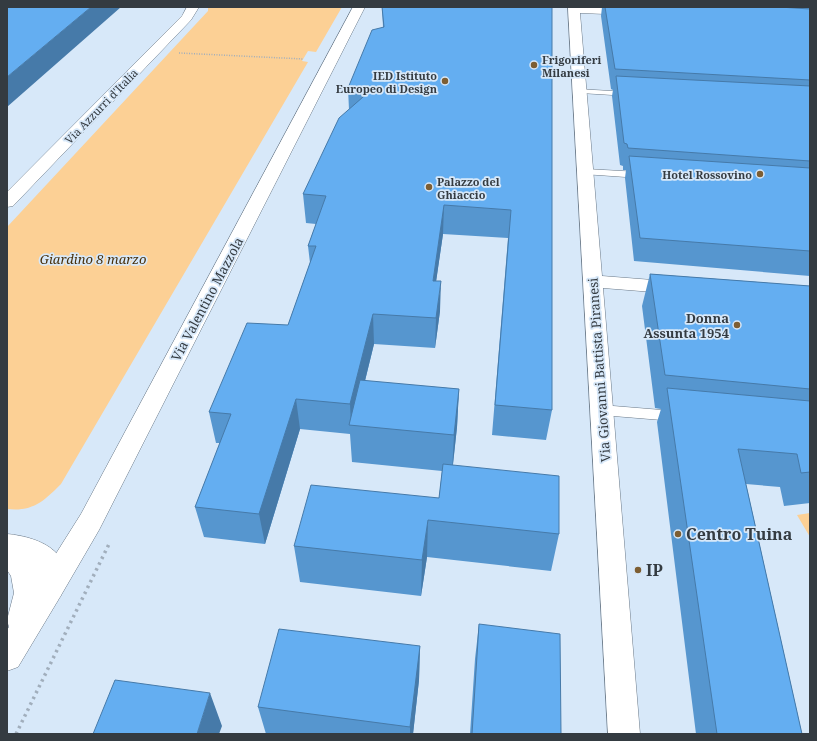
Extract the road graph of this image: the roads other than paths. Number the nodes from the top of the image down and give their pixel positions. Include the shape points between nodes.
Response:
1 (193, 7) edge
2 (359, 7) edge
3 (574, 8) edge
4 (643, 13) edge
5 (580, 91) junction
6 (636, 94) edge
7 (586, 172) junction
8 (646, 176) edge
9 (7, 202) edge
10 (593, 281) junction
11 (700, 289) edge
12 (602, 410) junction
13 (687, 418) edge
14 (7, 545) edge
15 (7, 553) edge
16 (50, 588) junction
17 (7, 657) edge
18 (624, 734) edge

1 - 9 street, Via Azzurri d'Italia via 187,18
2 - 16 street, Via Valentino Mazzola via 90,522
3 - 4 street
3 - 5 street, Via Giovanni Battista Piranesi
5 - 6 lane
5 - 7 street, Via Giovanni Battista Piranesi
7 - 8 lane
7 - 10 street, Via Giovanni Battista Piranesi
10 - 11 street
10 - 12 street, Via Giovanni Battista Piranesi
12 - 13 lane
12 - 18 street, Via Giovanni Battista Piranesi
14 - 16 street via 30,549 41,554 52,574
15 - 17 street via 24,570 28,579 26,611
16 - 17 street, Via Valentino Mazzola

